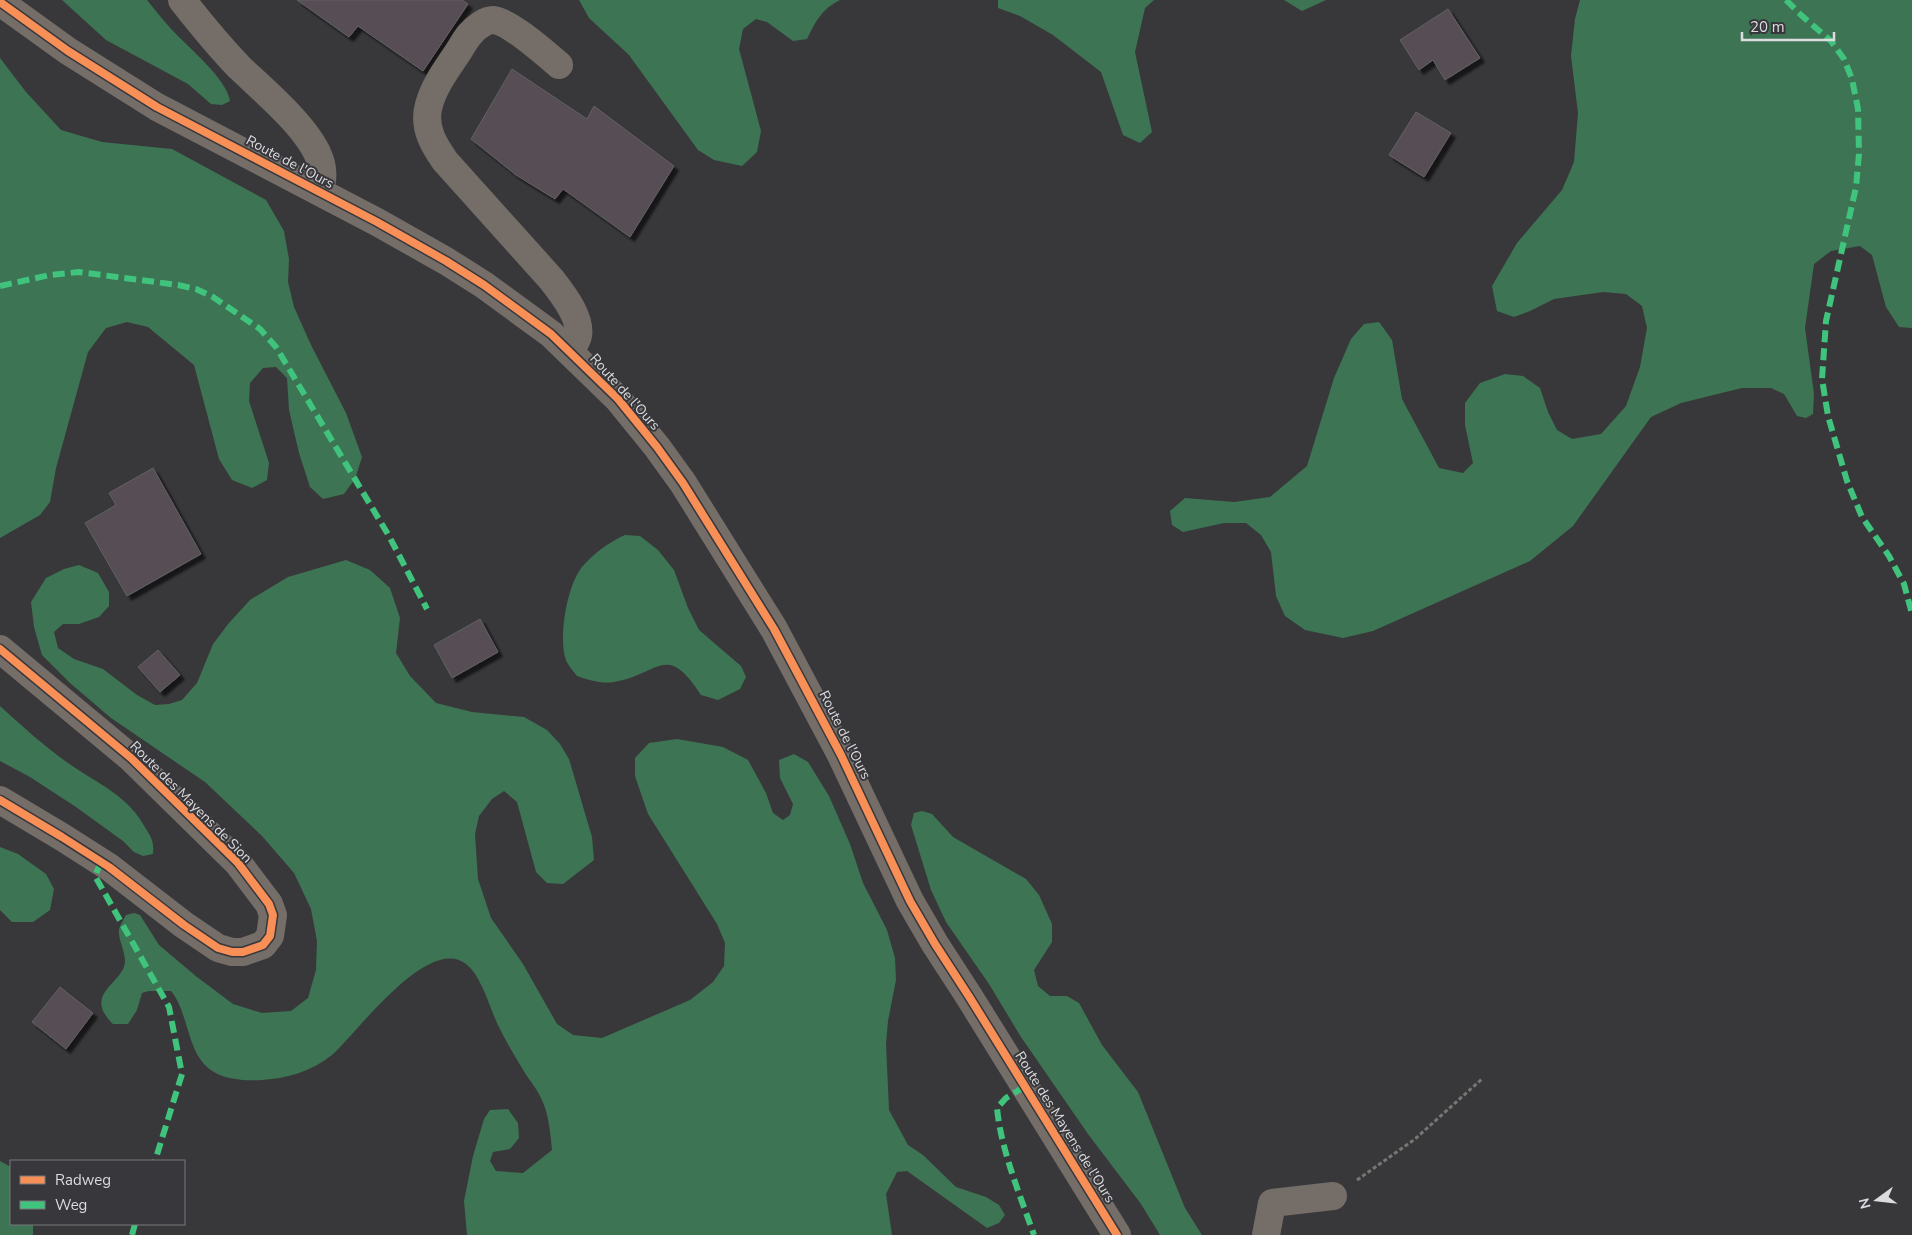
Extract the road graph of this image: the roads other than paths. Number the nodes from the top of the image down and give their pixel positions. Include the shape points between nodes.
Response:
1 (182, 0) edge
2 (0, 2) edge
3 (559, 64) dead end
4 (320, 192) junction
5 (568, 350) junction
6 (0, 649) edge
7 (0, 800) edge
8 (991, 1033) joint
9 (1334, 1196) road end
10 (1116, 1235) edge
11 (1266, 1235) edge

1 - 4 street via 222,49 304,132 322,166
2 - 4 street, Route de l'Ours via 68,52 125,88
3 - 5 street via 503,23 493,20 483,23 471,32 435,88 427,122 431,139 445,161 566,299 580,328 577,341
4 - 5 street, Route de l'Ours via 446,261 508,302
5 - 8 street, Route de l'Ours via 618,399 657,447 703,513 796,668 842,755 910,901
6 - 7 street, Route des Mayens de Sion via 132,758 238,863 269,904 273,915 270,936 263,944 243,952 218,948 109,867
8 - 10 street, Route des Mayens de l'Ours
9 - 11 street via 1272,1204

